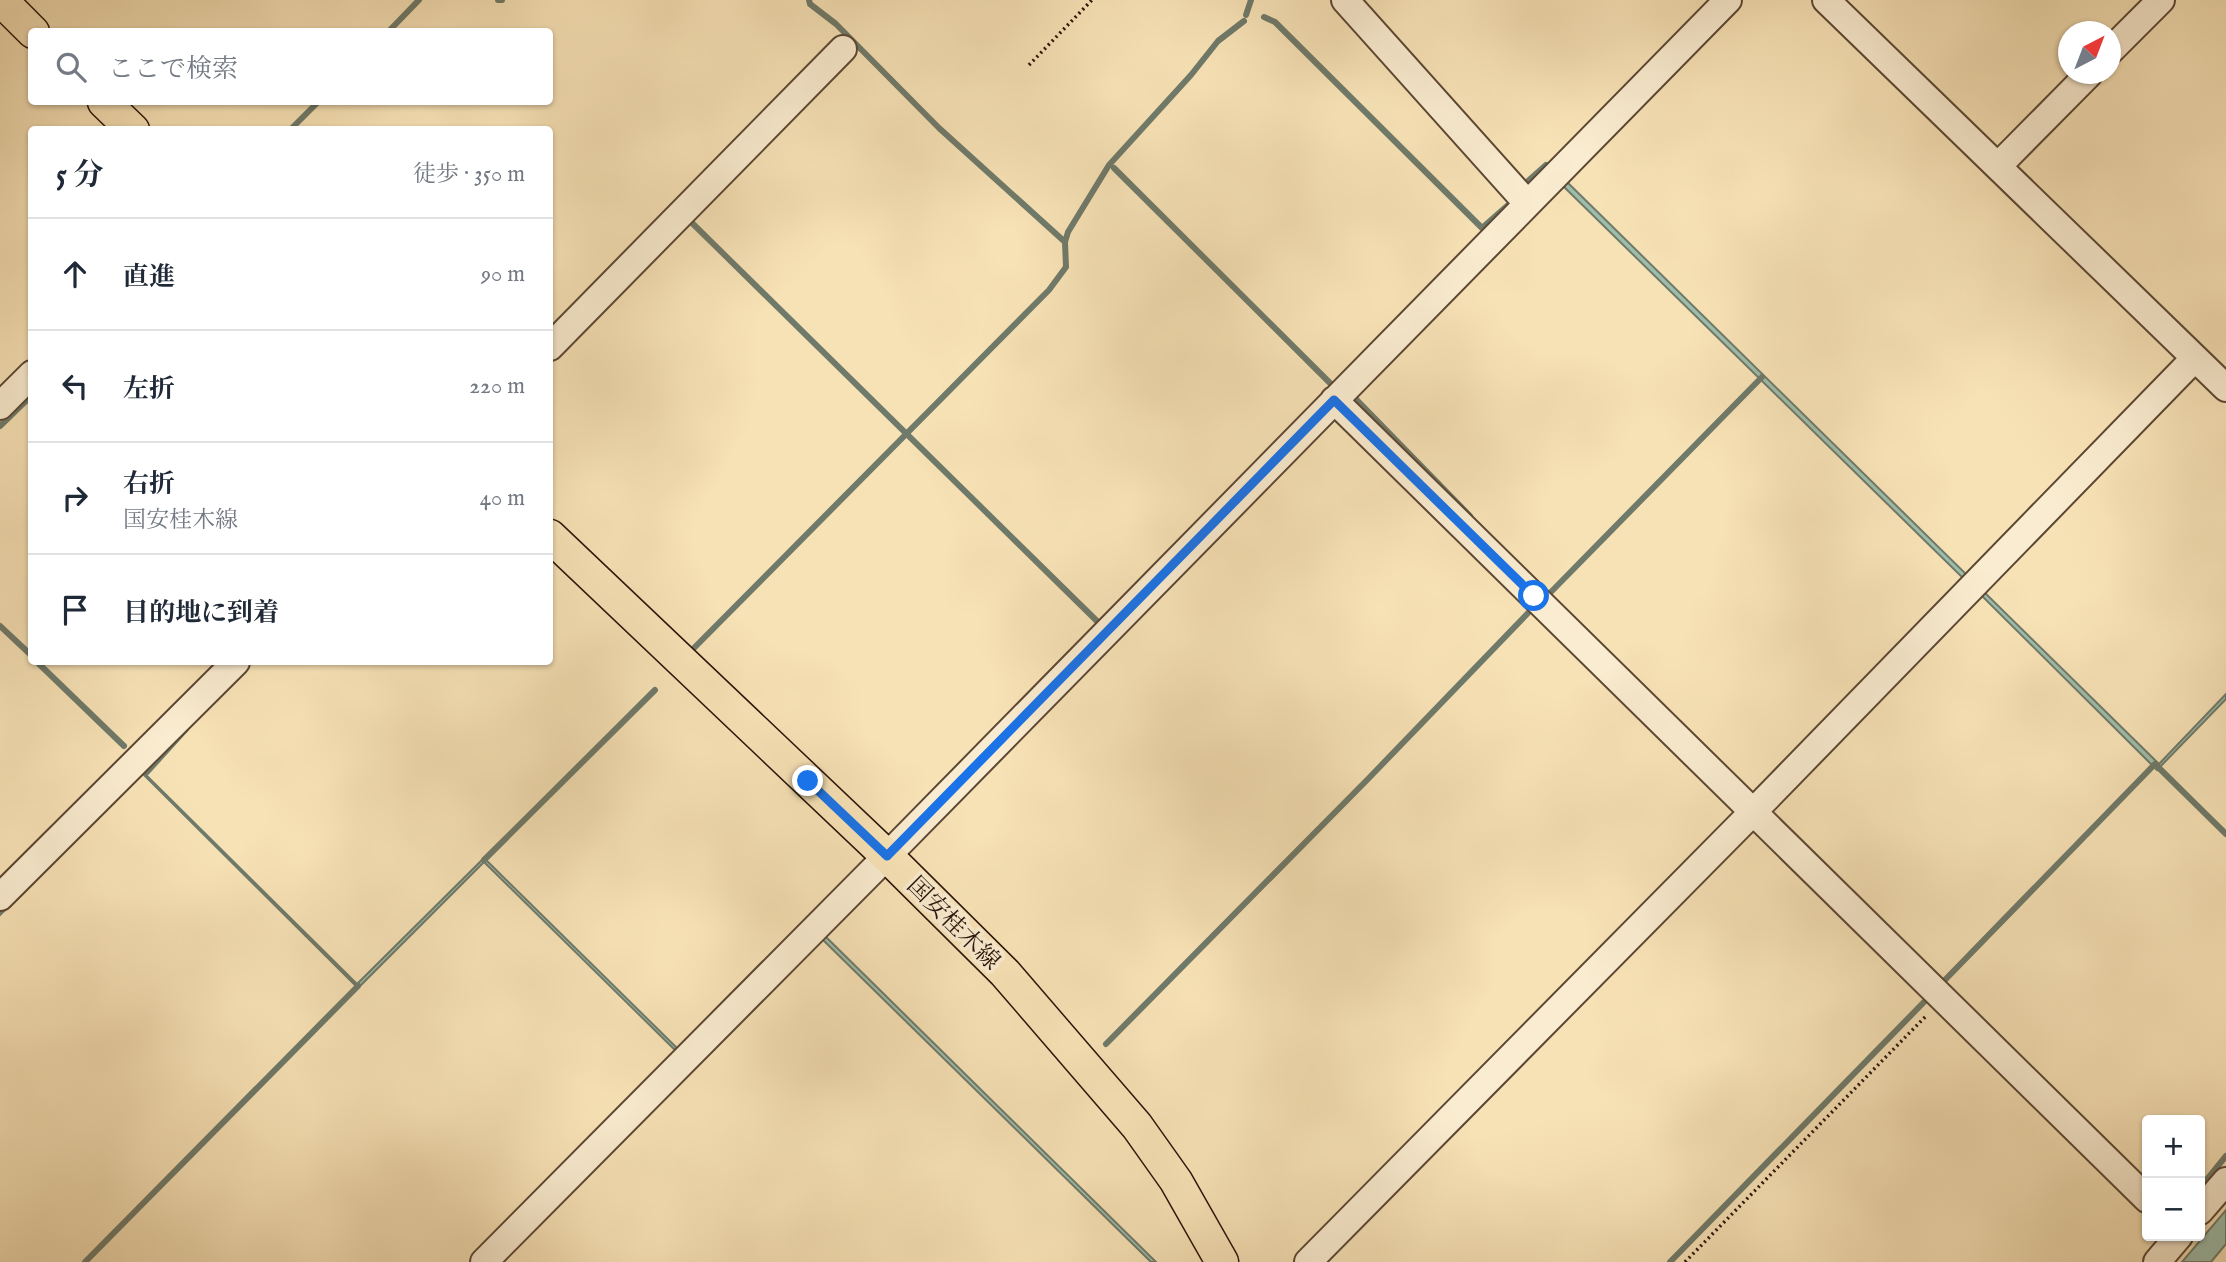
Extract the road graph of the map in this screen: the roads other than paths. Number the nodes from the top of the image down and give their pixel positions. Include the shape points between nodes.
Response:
1 (1, 0) edge
2 (1345, 0) edge
3 (1728, 0) edge
4 (1826, 0) edge
5 (2161, 0) edge
6 (29, 28) edge
7 (2121, 40) edge
8 (843, 49) dead end
9 (2079, 84) edge
10 (107, 105) edge
11 (129, 126) edge
12 (1998, 166) junction
13 (1527, 203) junction
14 (553, 344) edge
15 (2195, 358) junction
16 (28, 378) edge
17 (2226, 388) edge
18 (1334, 400) junction
19 (0, 406) edge
20 (553, 539) edge
21 (233, 665) edge
22 (1753, 811) junction
23 (887, 856) junction
24 (0, 897) edge
25 (2226, 1181) edge
26 (2142, 1194) edge
27 (2205, 1205) edge
28 (2175, 1241) edge
29 (484, 1262) edge
30 (1222, 1262) edge
31 (1308, 1262) edge
32 (2157, 1262) edge

1 - 6 main road
2 - 13 street
3 - 13 street
4 - 12 street
5 - 7 street
8 - 14 street
9 - 12 street
10 - 11 main road
12 - 15 street
13 - 18 street
15 - 17 street
15 - 22 street
16 - 19 street
18 - 22 street
18 - 23 street
20 - 23 main road, 国安桂木線
21 - 24 street
22 - 26 street
22 - 31 street
23 - 29 street
23 - 30 main road, 国安桂木線 via 1004,973 1138,1126
25 - 27 street
28 - 32 street

